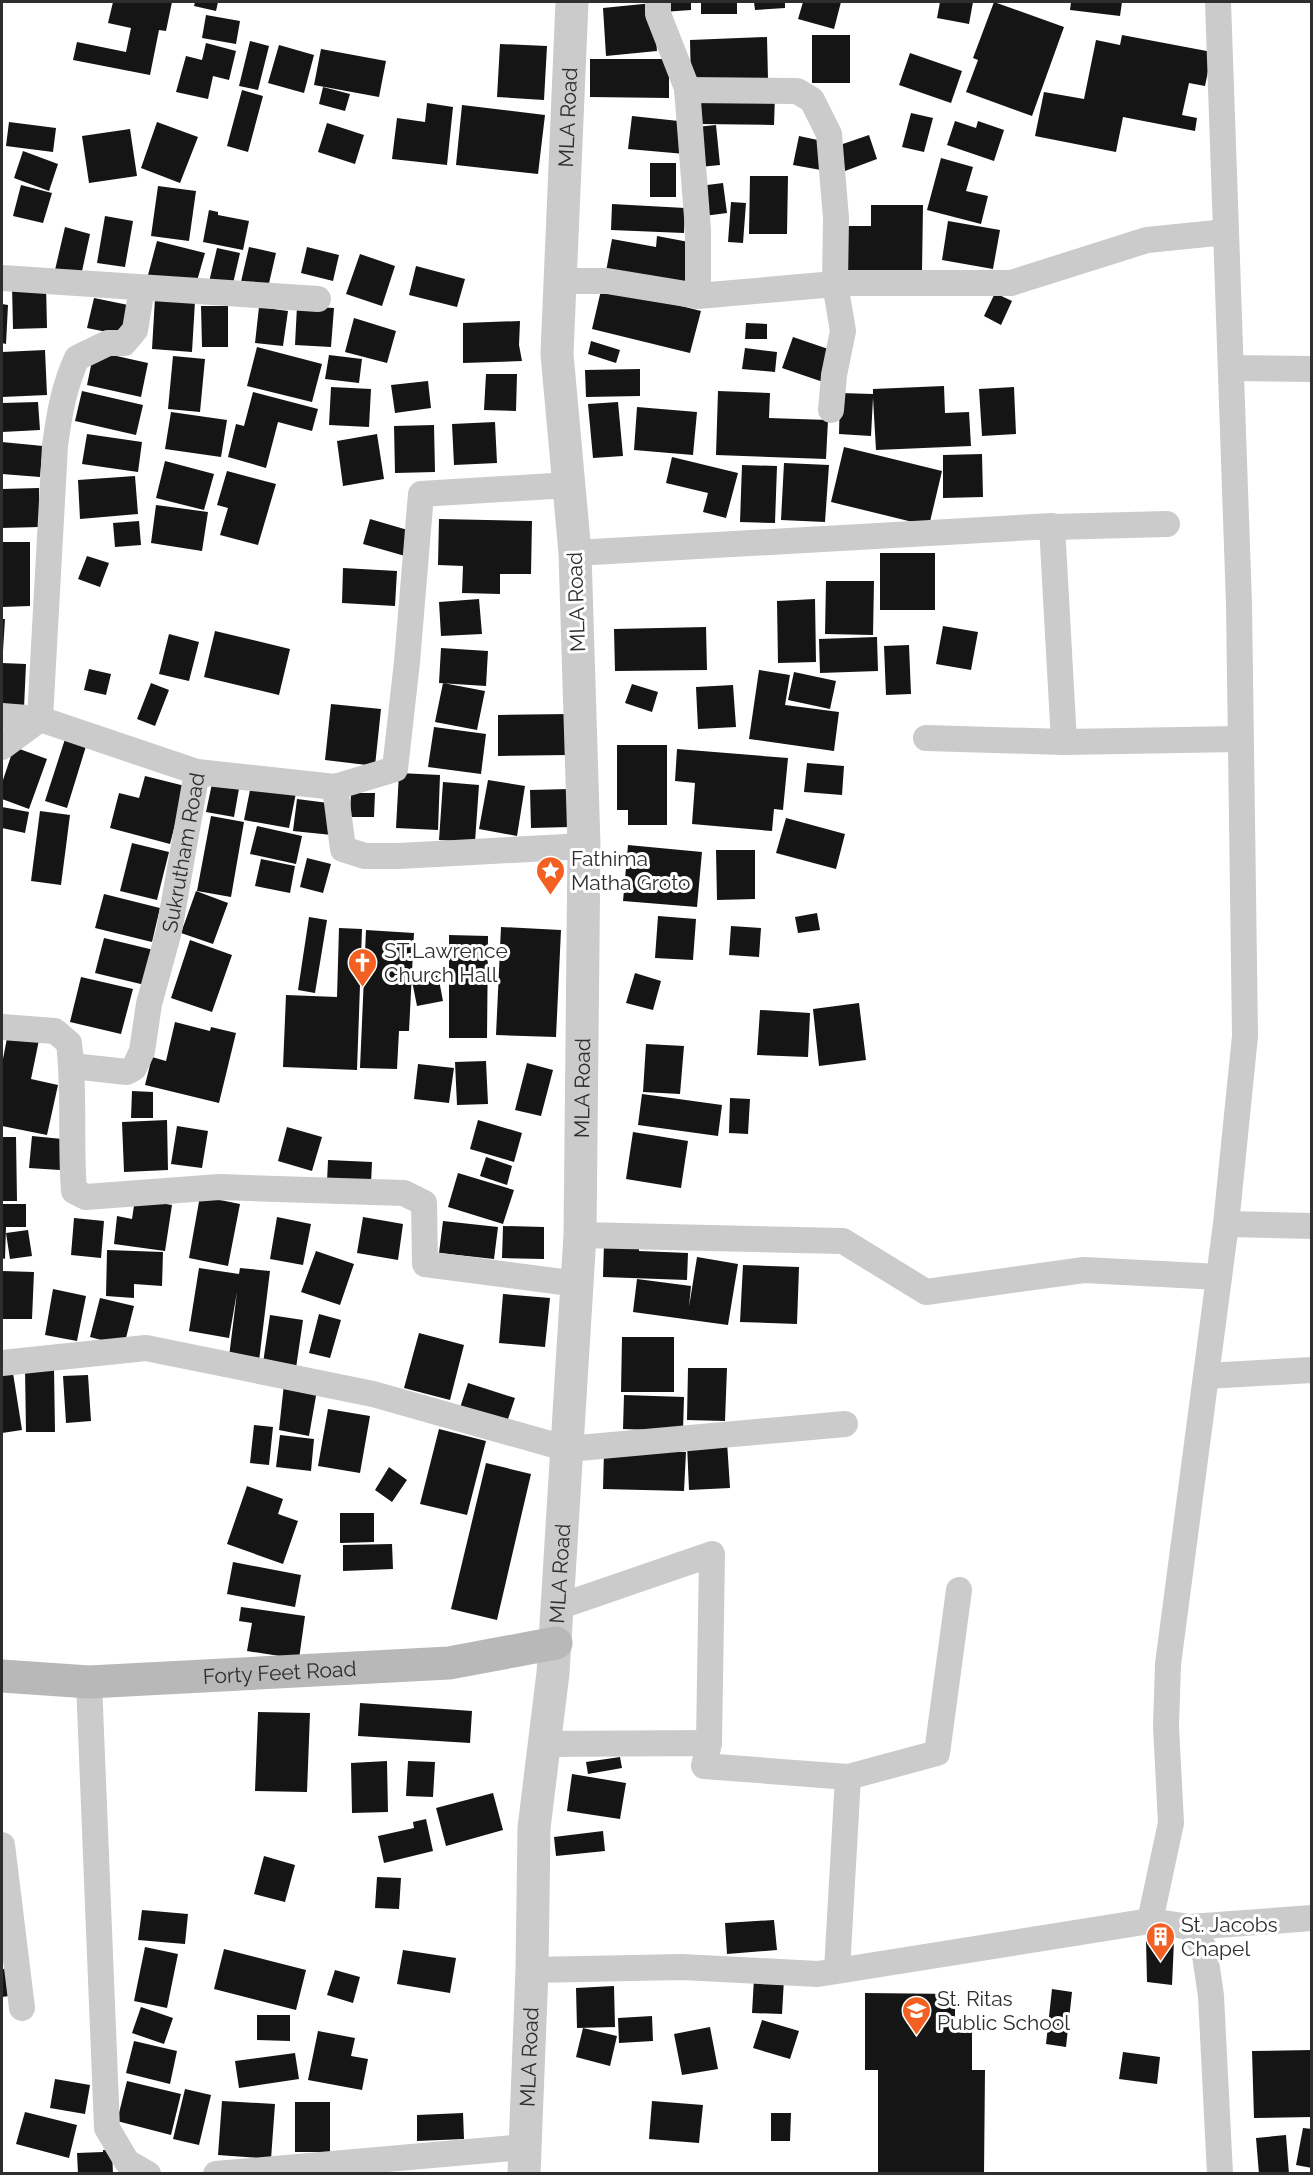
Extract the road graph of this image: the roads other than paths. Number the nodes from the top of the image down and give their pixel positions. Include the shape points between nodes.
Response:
1 (573, 2) edge
2 (658, 2) edge
3 (1218, 2) edge
4 (687, 90) junction
5 (1226, 232) junction
6 (2, 278) edge
7 (561, 281) junction
8 (835, 284) junction
9 (142, 288) junction
10 (698, 296) junction
11 (318, 299) dead end
12 (1231, 368) junction
13 (1311, 369) edge
14 (831, 410) dead end
15 (569, 485) junction
16 (1167, 525) dead end
17 (1052, 527) junction
18 (575, 553) junction
19 (2, 716) edge
20 (40, 720) junction
21 (926, 738) dead end
22 (1240, 739) junction
23 (1064, 742) junction
24 (2, 747) edge
25 (197, 772) junction
26 (335, 787) junction
27 (584, 846) junction
28 (2, 1027) edge
29 (72, 1066) junction
30 (1226, 1224) junction
31 (1311, 1226) edge
32 (580, 1235) junction
33 (1219, 1277) junction
34 (578, 1284) junction
35 (2, 1363) edge
36 (1311, 1370) edge
37 (1206, 1376) junction
38 (845, 1424) dead end
39 (568, 1449) junction
40 (959, 1590) dead end
41 (558, 1607) junction
42 (556, 1643) junction
43 (2, 1676) edge
44 (89, 1682) junction
45 (709, 1743) junction
46 (545, 1744) junction
47 (848, 1777) junction
48 (2, 1845) edge
49 (1311, 1918) edge
50 (1150, 1921) junction
51 (1190, 1927) junction
52 (532, 1970) junction
53 (837, 1970) junction
54 (22, 2008) dead end
55 (524, 2160) edge
56 (148, 2174) edge
57 (216, 2174) edge
58 (1220, 2174) edge

1 - 7 street, MLA Road
2 - 4 street via 658,14
3 - 5 street
4 - 8 street via 797,91 812,100 829,134 836,218
4 - 10 street via 698,230
5 - 8 street via 1148,240 1011,283
5 - 12 street
6 - 9 street
7 - 10 street via 607,281
7 - 15 street, MLA Road via 557,354
8 - 10 street
8 - 14 street via 843,331
9 - 11 street
9 - 20 street via 135,330 124,343 108,344 77,358 60,408
12 - 13 street
12 - 22 street
15 - 18 street, MLA Road
15 - 26 street via 421,494 395,769
16 - 17 street
17 - 18 street
17 - 23 street
18 - 27 street, MLA Road
19 - 20 street
20 - 24 street
20 - 25 street
21 - 23 street
22 - 23 street
22 - 30 street via 1245,1036
25 - 26 street, Sukrutham Road
25 - 29 street, Sukrutham Road via 169,931 149,1004 142,1051 134,1068 126,1072
26 - 27 street via 343,849 365,856
27 - 32 street, MLA Road
28 - 29 street via 55,1031 69,1043
29 - 34 street via 74,1191 86,1197 219,1187 404,1193 424,1203 425,1264
30 - 31 street
30 - 33 street
32 - 33 street via 843,1241 926,1292 1084,1270
32 - 34 street, MLA Road
33 - 37 street
34 - 39 street, MLA Road
35 - 39 street via 146,1348 373,1394
36 - 37 street
37 - 50 street via 1168,1664 1166,1726 1171,1823
38 - 39 street
39 - 41 street, MLA Road
40 - 47 street via 937,1753
41 - 42 street, MLA Road
41 - 45 street via 712,1554
42 - 44 main road, Forty Feet Road via 449,1663
42 - 46 street, MLA Road
43 - 44 main road, Forty Feet Road
44 - 56 street via 107,2128 127,2162
45 - 46 street
45 - 47 street via 704,1766
46 - 52 street, MLA Road via 534,1828
47 - 53 street
48 - 54 street
49 - 51 street
50 - 51 street
50 - 53 street
51 - 58 street via 1204,1948 1211,1996
52 - 53 street via 681,1967 818,1974
52 - 55 street, MLA Road
55 - 57 street

